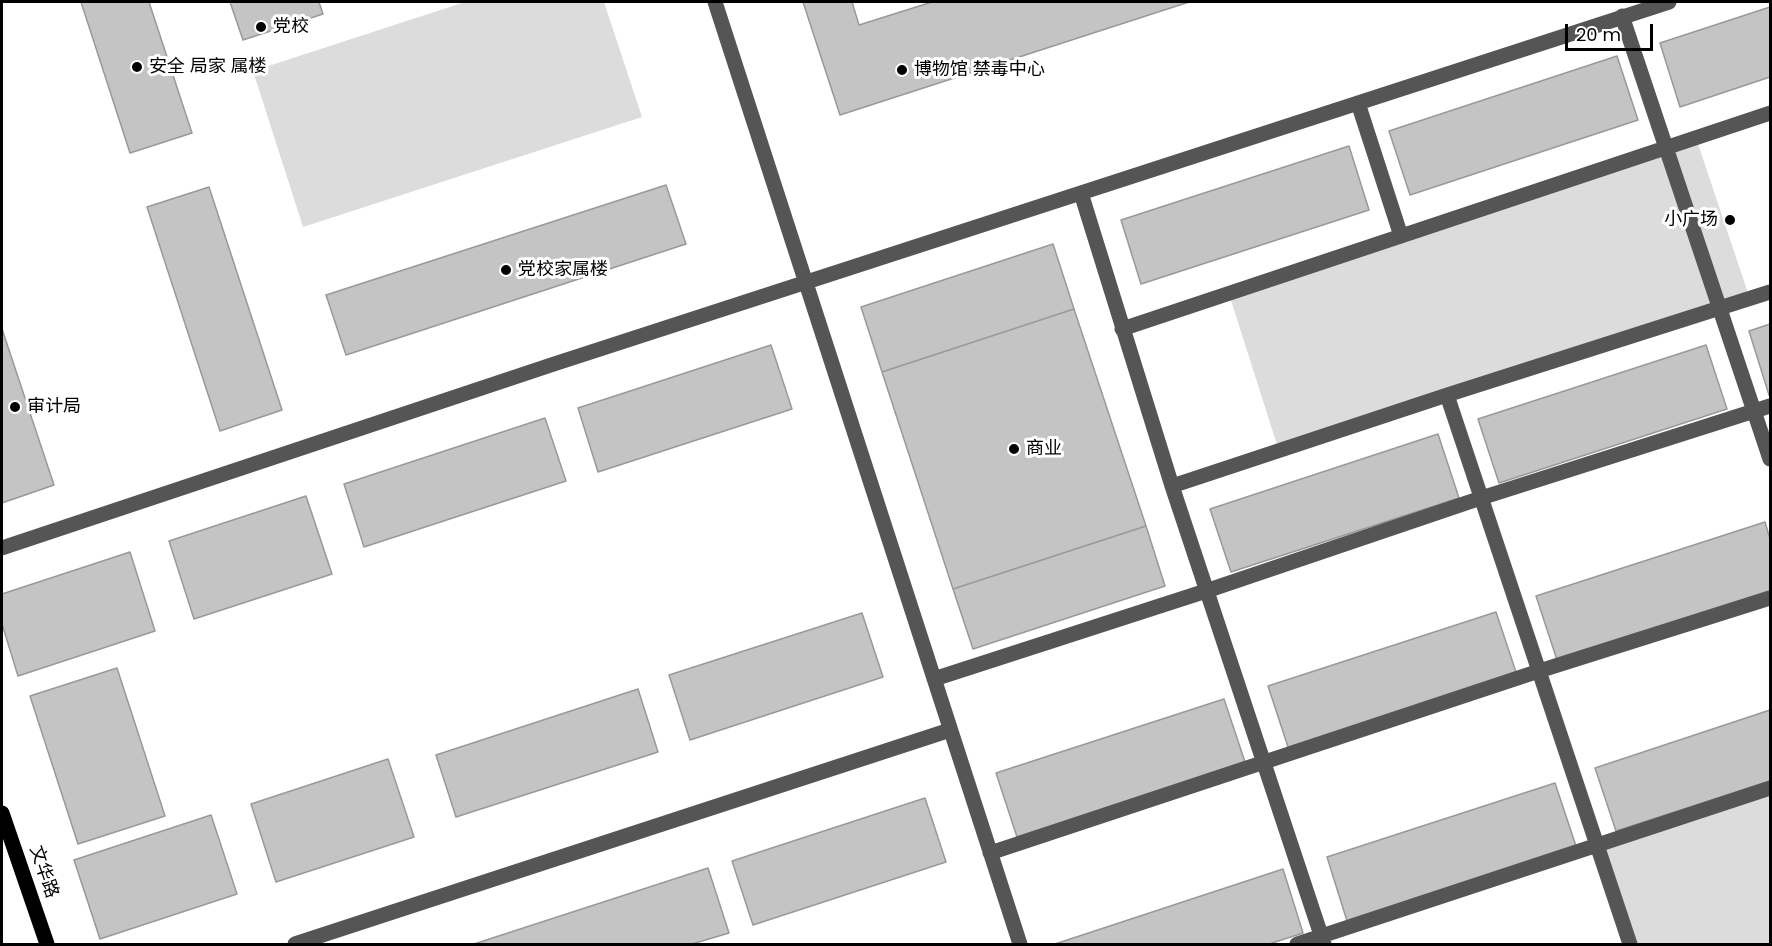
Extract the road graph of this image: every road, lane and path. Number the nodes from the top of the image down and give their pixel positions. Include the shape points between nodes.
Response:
1 (716, 2) edge
2 (1670, 2) edge
3 (1622, 16) junction
4 (1358, 103) junction
5 (1770, 113) edge
6 (1666, 148) junction
7 (1081, 193) junction
8 (1401, 236) junction
9 (807, 281) junction
10 (1770, 292) edge
11 (1720, 308) junction
12 (1122, 329) junction
13 (1447, 395) junction
14 (1770, 406) edge
15 (1755, 411) junction
16 (1770, 459) edge
17 (1172, 486) junction
18 (1481, 498) junction
19 (2, 548) edge
20 (1206, 591) junction
21 (1770, 598) edge
22 (1539, 671) junction
23 (934, 679) junction
24 (950, 729) junction
25 (1263, 763) junction
26 (1770, 788) edge
27 (2, 813) edge
28 (1597, 844) junction
29 (990, 854) junction
30 (1323, 940) edge
31 (47, 945) edge
32 (296, 945) edge
33 (1020, 945) edge
34 (1297, 945) edge
35 (1630, 945) edge

1 - 9 street
2 - 3 street
3 - 4 street
3 - 6 street
4 - 7 street
4 - 8 street
5 - 6 street
6 - 8 street
6 - 11 street
7 - 9 street
7 - 12 street
8 - 12 street
9 - 19 street
9 - 23 street
10 - 11 street
11 - 13 street
11 - 15 street
12 - 17 street
13 - 17 street
13 - 18 street
14 - 15 street
15 - 16 street
15 - 18 street
17 - 20 street
18 - 20 street
18 - 22 street
20 - 23 street
20 - 25 street
21 - 22 street
22 - 25 street
22 - 28 street
23 - 24 street
24 - 29 street
24 - 32 street
25 - 29 street
25 - 30 street
26 - 28 street
27 - 31 main road, 文华路
28 - 30 street
28 - 35 street
29 - 33 street
30 - 34 street

